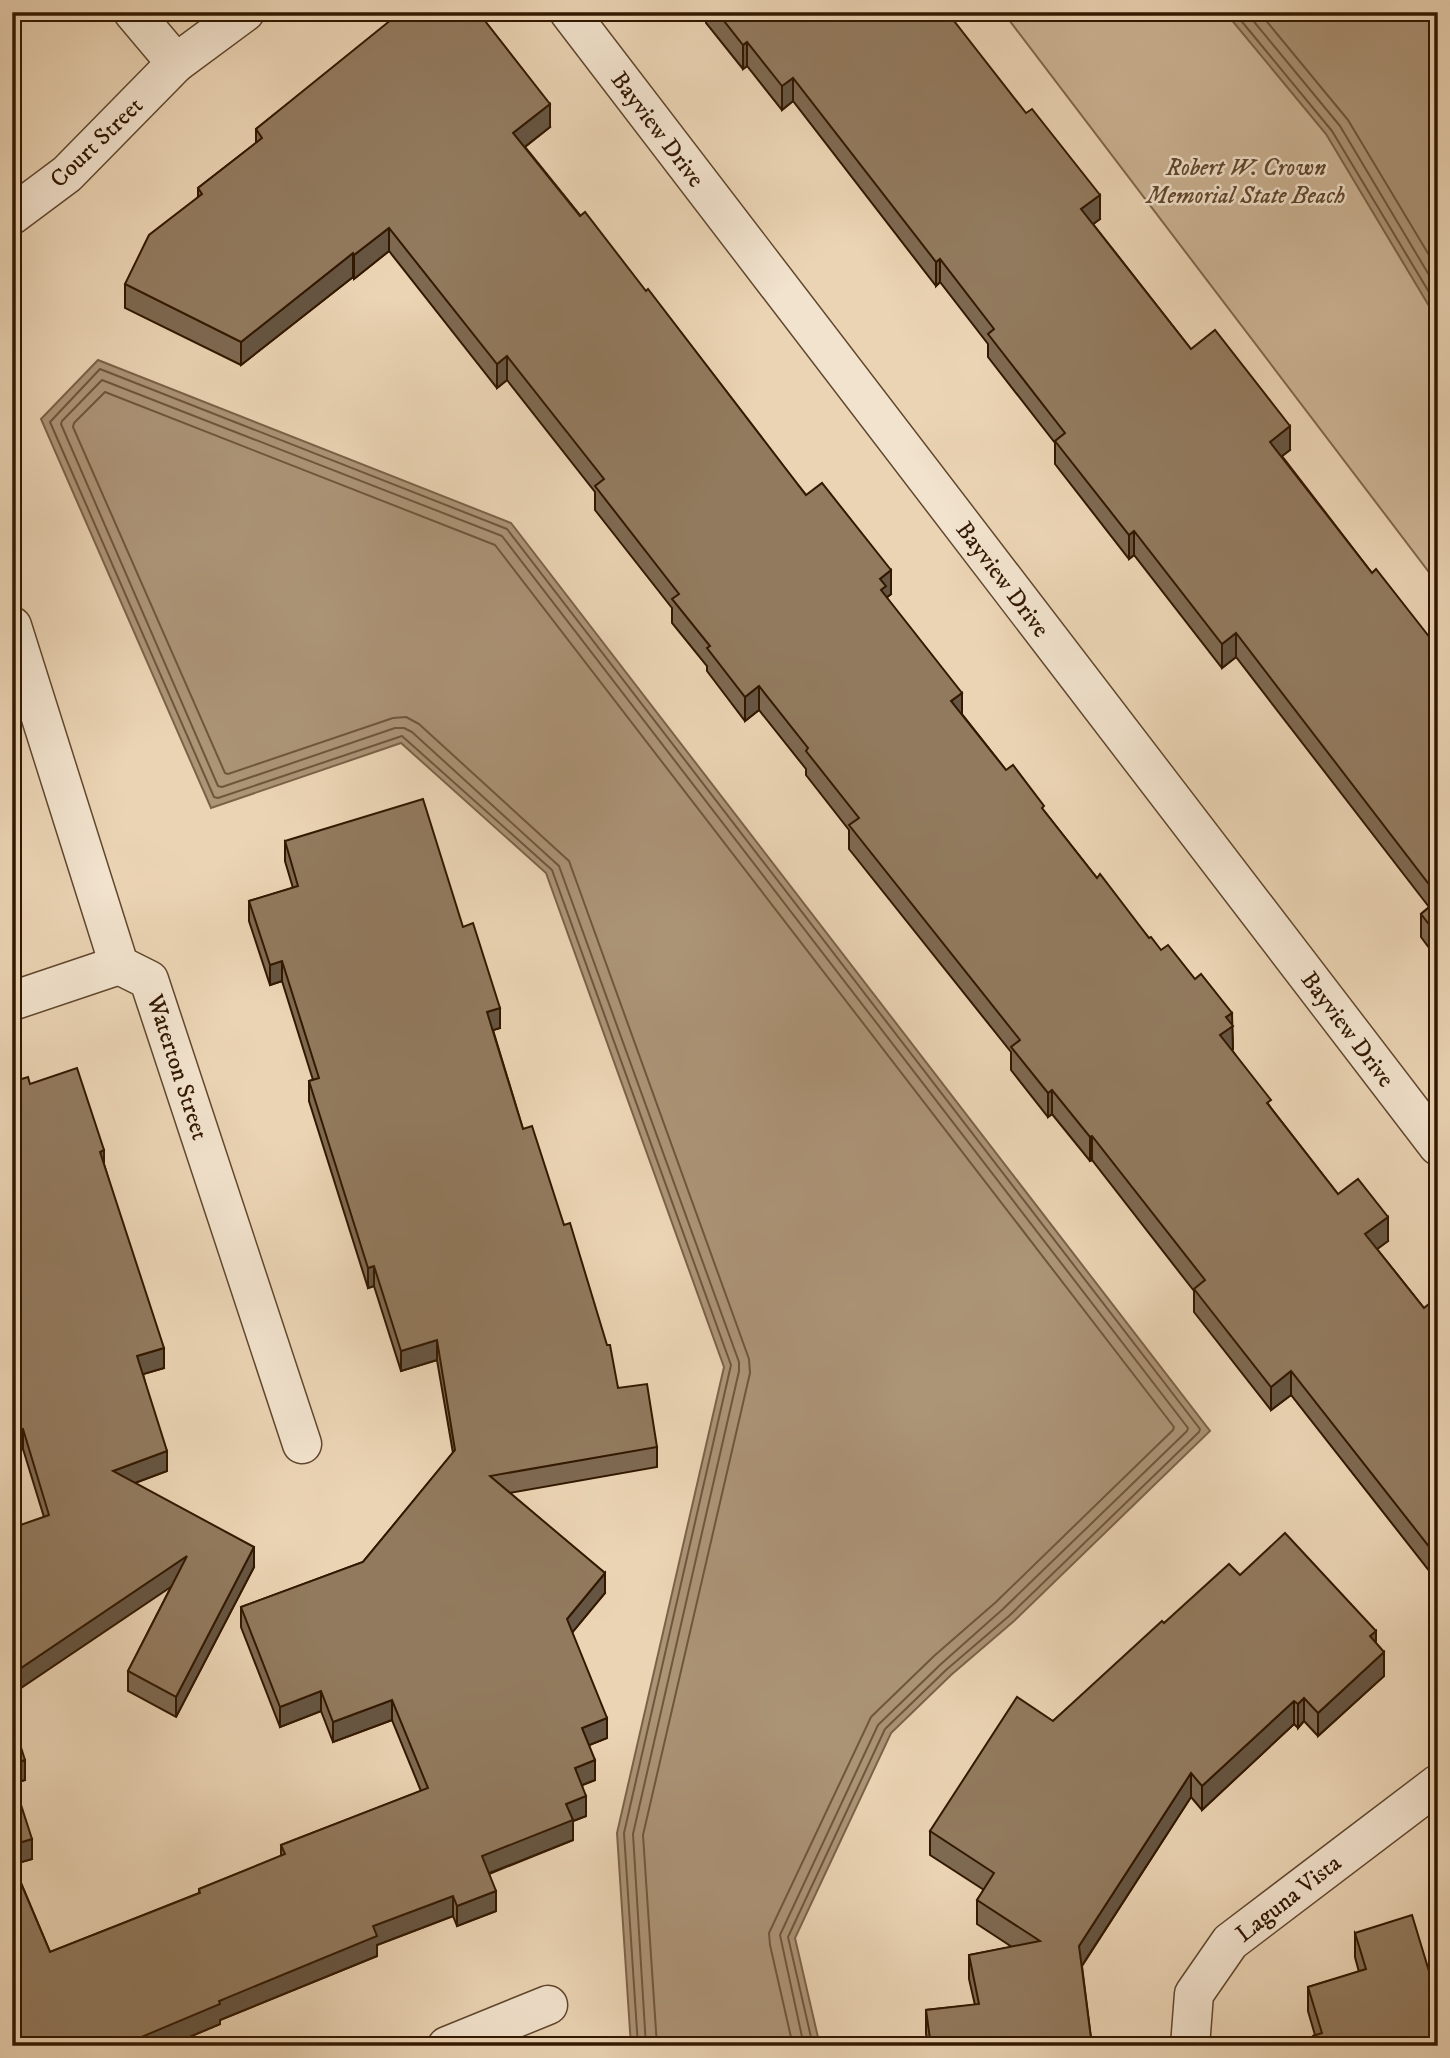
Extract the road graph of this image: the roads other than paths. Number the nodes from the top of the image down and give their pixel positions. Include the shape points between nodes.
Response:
1 (133, 12) edge
2 (245, 12) edge
3 (569, 12) edge
4 (176, 63) junction
5 (12, 215) edge
6 (12, 626) edge
7 (119, 965) junction
8 (12, 1001) edge
9 (1438, 1146) edge
10 (302, 1444) dead end
11 (1438, 1784) edge
12 (548, 2005) dead end
13 (447, 2046) edge
14 (1190, 2046) edge

1 - 4 street
2 - 4 street, Court Street
3 - 9 street, Bayview Drive
4 - 5 street, Court Street via 67,174
6 - 7 street
7 - 8 street
7 - 10 street, Waterton Street via 149,980
11 - 14 street, Laguna Vista via 1230,1942 1194,1994
12 - 13 street

